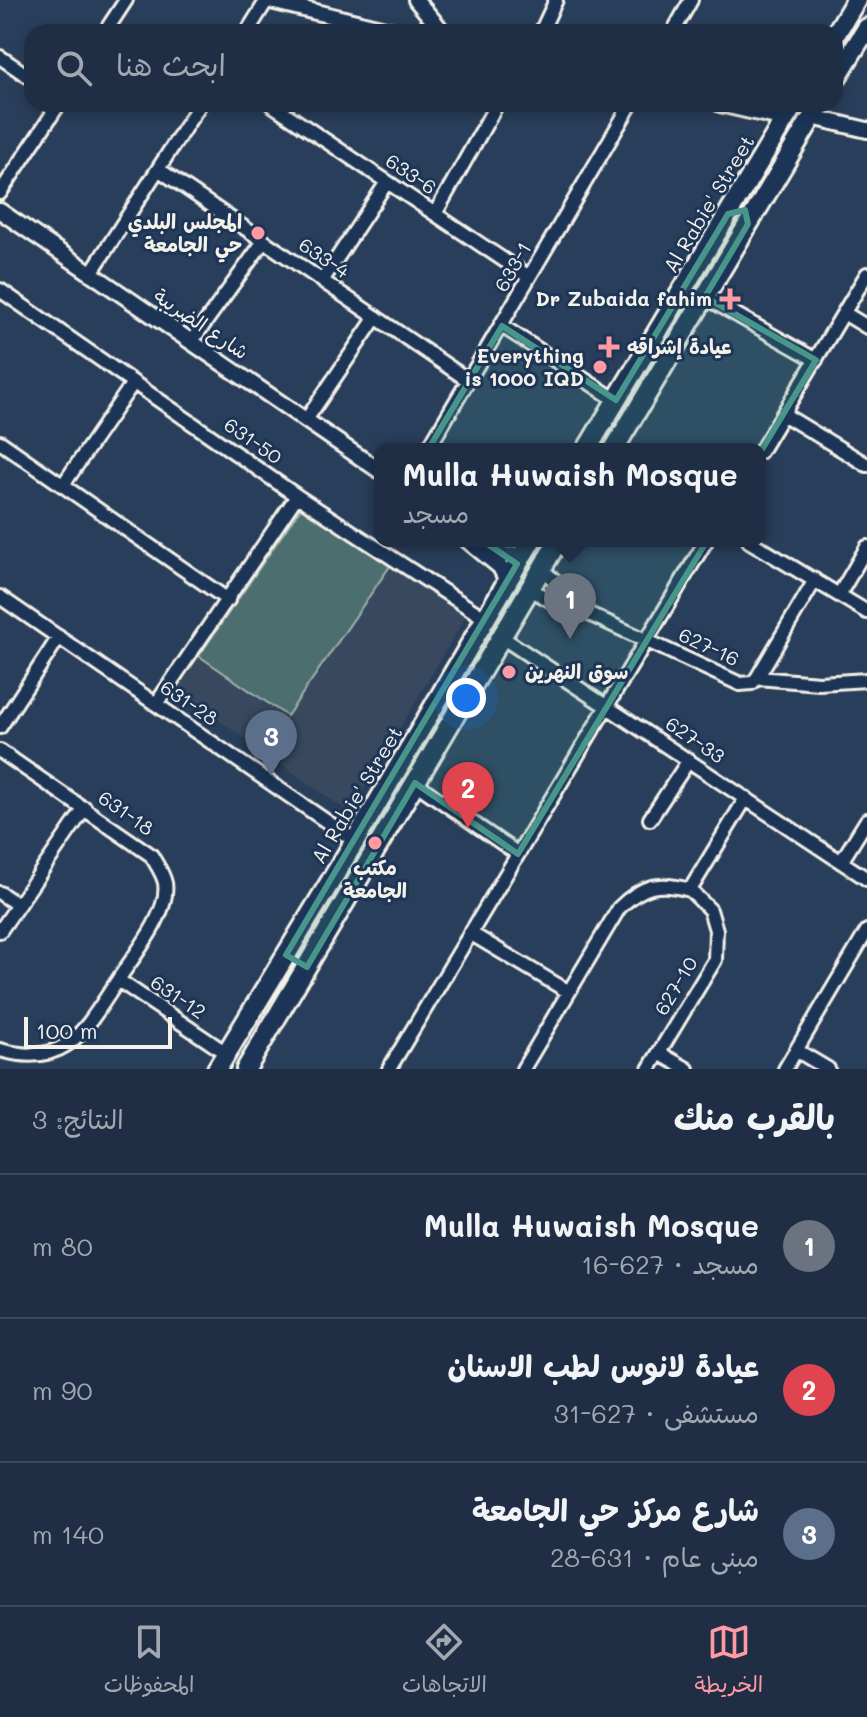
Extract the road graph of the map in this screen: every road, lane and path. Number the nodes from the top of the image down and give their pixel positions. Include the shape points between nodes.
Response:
1 (126, 0) edge
2 (267, 0) edge
3 (416, 0) edge
4 (556, 0) edge
5 (691, 0) edge
6 (856, 0) edge
7 (324, 6) edge
8 (110, 24) edge
9 (252, 24) edge
10 (375, 24) edge
11 (436, 24) edge
12 (545, 24) edge
13 (678, 24) edge
14 (842, 24) edge
15 (867, 28) edge
16 (0, 57) edge
17 (843, 67) edge
18 (24, 74) edge
19 (54, 112) edge
20 (195, 112) edge
21 (283, 112) edge
22 (492, 112) edge
23 (626, 112) edge
24 (789, 112) edge
25 (815, 112) edge
26 (821, 112) edge
27 (867, 130) edge
28 (158, 169) junction
29 (750, 178) junction
30 (387, 182) junction
31 (769, 189) junction
32 (0, 193) edge
33 (0, 211) edge
34 (435, 214) junction
35 (728, 214) junction
36 (748, 224) junction
37 (264, 241) junction
38 (91, 273) junction
39 (867, 274) edge
40 (529, 277) junction
41 (322, 281) junction
42 (0, 290) edge
43 (705, 297) junction
44 (844, 313) junction
45 (376, 317) junction
46 (502, 326) junction
47 (867, 327) edge
48 (191, 342) junction
49 (816, 360) junction
50 (468, 380) junction
51 (133, 383) junction
52 (616, 400) junction
53 (783, 414) junction
54 (306, 420) junction
55 (0, 442) edge
56 (431, 443) edge
57 (591, 443) edge
58 (618, 443) edge
59 (765, 443) edge
60 (867, 465) edge
61 (374, 467) edge
62 (63, 485) junction
63 (297, 496) junction
64 (374, 546) edge
65 (375, 547) edge
66 (475, 547) edge
67 (489, 547) edge
68 (528, 547) edge
69 (528, 547) edge
70 (554, 547) edge
71 (702, 547) edge
72 (759, 547) edge
73 (867, 547) edge
74 (541, 569) junction
75 (815, 580) junction
76 (507, 581) junction
77 (530, 589) junction
78 (839, 595) junction
79 (0, 597) edge
80 (228, 600) junction
81 (867, 612) edge
82 (587, 613) junction
83 (486, 619) junction
84 (500, 636) junction
85 (59, 637) junction
86 (647, 641) junction
87 (757, 678) junction
88 (867, 680) edge
89 (156, 704) junction
90 (607, 706) junction
91 (0, 727) edge
92 (0, 751) edge
93 (689, 760) junction
94 (415, 783) junction
95 (746, 798) junction
96 (85, 808) junction
97 (650, 819) dead end
98 (867, 820) edge
99 (355, 841) junction
100 (518, 854) junction
101 (841, 862) junction
102 (867, 879) edge
103 (690, 890) junction
104 (0, 893) edge
105 (18, 905) junction
106 (0, 931) edge
107 (867, 931) edge
108 (470, 933) junction
109 (286, 955) junction
110 (307, 967) junction
111 (118, 980) junction
112 (569, 992) junction
113 (0, 1050) edge
114 (796, 1050) junction
115 (659, 1053) junction
116 (222, 1061) edge
117 (253, 1067) edge
118 (389, 1069) edge
119 (523, 1069) edge
120 (649, 1069) edge
121 (687, 1069) edge
122 (785, 1069) edge
123 (828, 1069) edge

1 - 8 street
2 - 7 street
2 - 9 street
3 - 11 street
4 - 12 street
5 - 13 street
6 - 14 main road
7 - 10 street
15 - 17 main road
16 - 18 street
19 - 32 street
20 - 28 street
21 - 30 street, 633-6
22 - 34 street
23 - 40 street, 633-1
24 - 29 main road, Al Rabie' Street
25 - 31 main road
26 - 27 street
28 - 37 street, 633-4
28 - 38 street
29 - 31 main road via 754,192
29 - 35 main road, Al Rabie' Street
30 - 34 street, 633-6
30 - 41 street
31 - 36 main road
33 - 38 street, شارع الضريبة
34 - 40 street, 633-6
35 - 36 main road via 741,208 749,216
35 - 52 main road, Al Rabie' Street
36 - 43 main road
37 - 41 street, 633-4
37 - 48 street
38 - 48 street, شارع الضريبة
39 - 44 street
40 - 46 street, 633-1
41 - 45 street, 633-4
42 - 51 street, 631-50
43 - 49 street
43 - 58 main road
44 - 47 street
44 - 49 street
45 - 50 street, 633-4
45 - 54 street
46 - 50 street, 633-1
46 - 52 street
48 - 54 street, شارع الضريبة
49 - 53 street
50 - 56 street, 633-1
51 - 62 street
51 - 63 street, 631-50
52 - 57 main road, Al Rabie' Street
53 - 59 street
53 - 60 street
54 - 61 street, شارع الضريبة
55 - 62 street
62 - 80 street
63 - 64 street, 631-50
63 - 80 street
65 - 83 street, 631-50
66 - 76 street via 500,567
67 - 69 street via 517,556
68 - 76 main road, Al Rabie' Street
70 - 74 main road
71 - 86 street
72 - 75 street
73 - 78 street
74 - 77 main road
74 - 82 street, 627-16
75 - 78 street
75 - 87 street
76 - 83 main road, Al Rabie' Street
77 - 82 street, 627-16
77 - 84 main road
78 - 81 street
79 - 85 street, 631-28
80 - 89 street
82 - 86 street, 627-16
83 - 99 main road, Al Rabie' Street
84 - 90 street, 627-33
84 - 94 main road
85 - 89 street, 631-28
85 - 91 street
86 - 87 street, 627-16 via 740,684
86 - 90 street
87 - 88 street, 627-16
89 - 99 street, 631-28
90 - 93 street, 627-33
90 - 100 street
92 - 96 street, 631-18
93 - 95 street, 627-33
93 - 97 street
94 - 100 street
94 - 110 main road
95 - 101 street, 627-33
95 - 103 street
96 - 105 street
96 - 111 street, 631-18 via 151,855 165,882 161,912
98 - 101 street
99 - 109 main road, Al Rabie' Street
100 - 108 street
101 - 102 street, 627-33
103 - 112 street via 660,884 632,896 619,908
103 - 115 street, 627-10 via 710,910 715,960
104 - 105 street
105 - 106 street
107 - 114 street
108 - 112 street
108 - 118 street
109 - 110 main road
109 - 116 main road, Al Rabie' Street
110 - 117 main road
111 - 113 street, 631-12 via 76,1042 53,1057 28,1060
111 - 116 street, 631-12
112 - 119 street
114 - 122 street
114 - 123 street
115 - 120 street, 627-10
115 - 121 street

